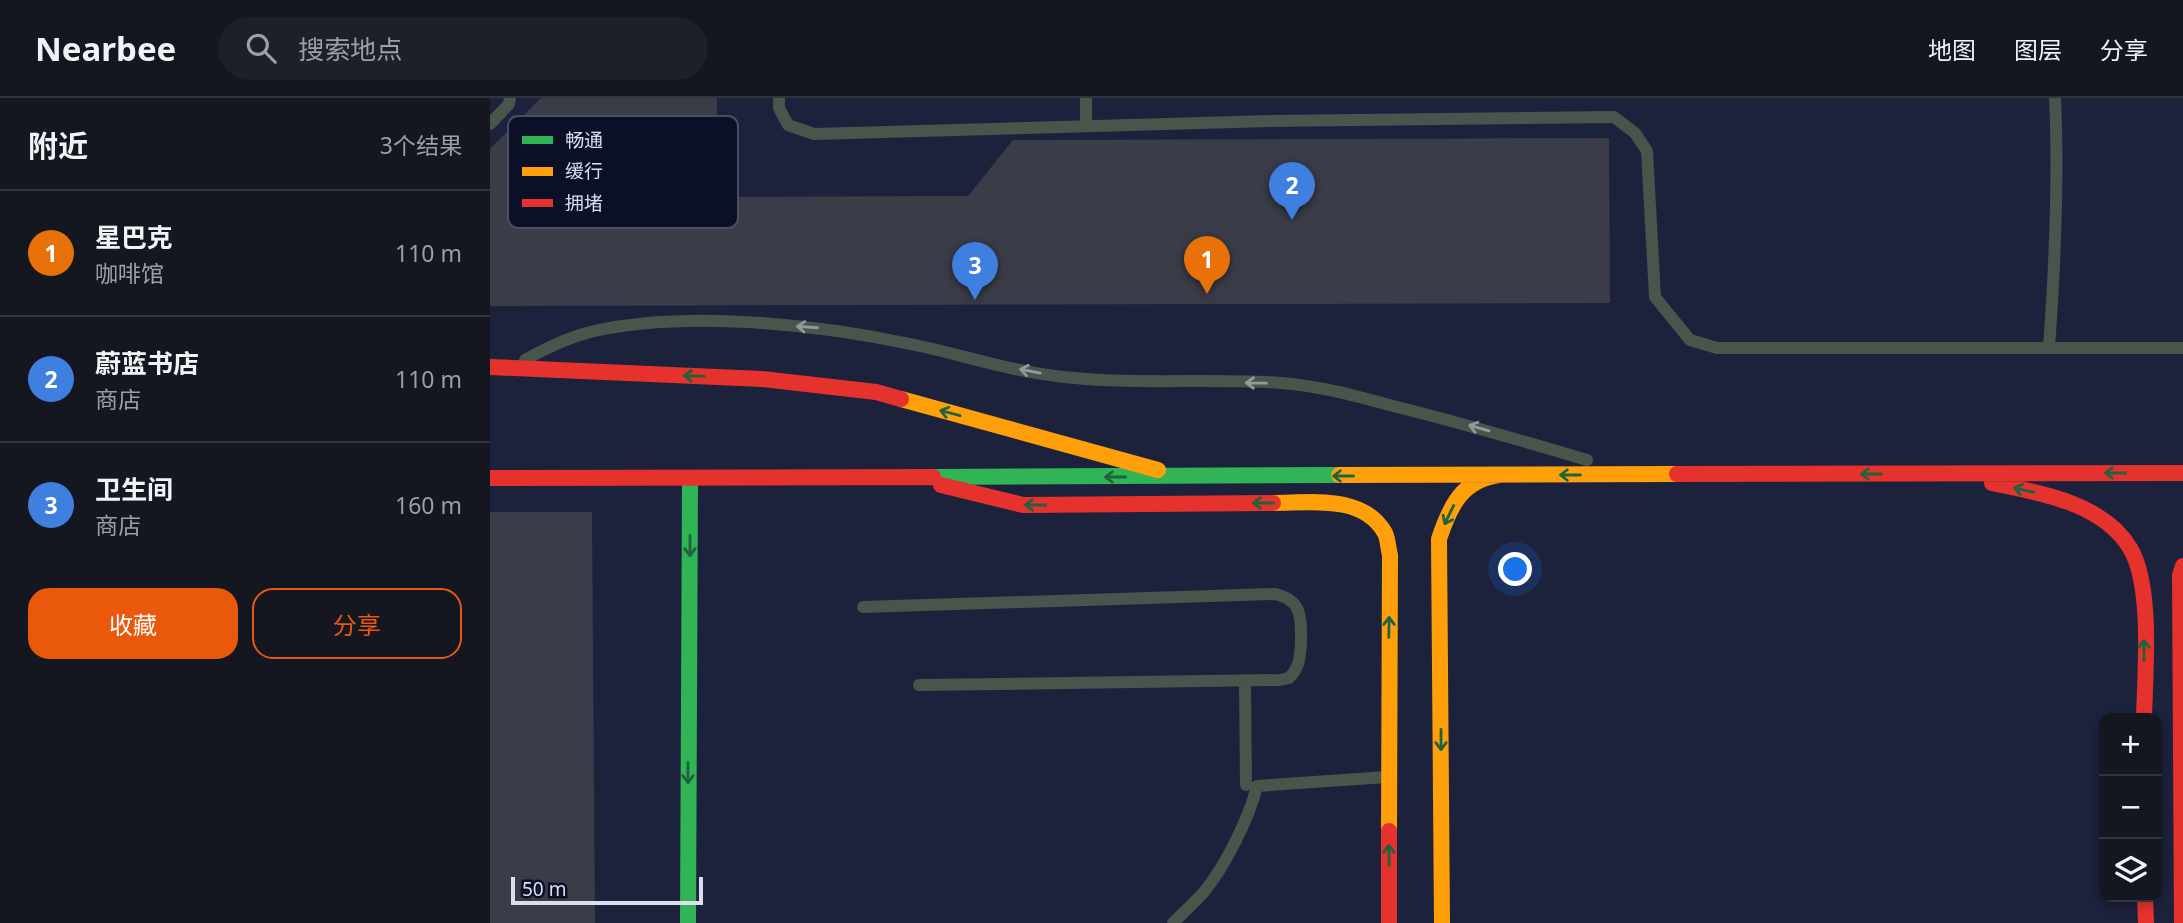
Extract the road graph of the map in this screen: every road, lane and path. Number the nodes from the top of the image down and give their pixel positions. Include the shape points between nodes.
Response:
1 (510, 98) edge
2 (779, 98) edge
3 (1086, 98) edge
4 (2055, 98) edge
5 (490, 124) edge
6 (1086, 126) junction
7 (2049, 348) junction
8 (2183, 348) edge
9 (490, 367) edge
10 (511, 368) junction
11 (2183, 473) edge
12 (1939, 474) junction
13 (1499, 475) junction
14 (1638, 475) junction
15 (1182, 476) junction
16 (909, 477) junction
17 (490, 478) edge
18 (690, 478) junction
19 (2183, 566) edge
20 (863, 607) dead end
21 (1245, 682) junction
22 (919, 685) dead end
23 (2144, 713) edge
24 (1388, 777) junction
25 (1246, 785) dead end
26 (2145, 902) edge
27 (688, 923) edge
28 (1173, 923) edge
29 (1389, 923) edge
30 (1442, 923) edge
31 (2146, 923) edge
32 (2182, 923) edge

1 - 5 lane
2 - 6 lane via 788,125 814,134
3 - 6 lane
4 - 7 lane via 2058,169
6 - 7 lane via 1614,117 1647,151 1656,297 1690,340 1717,348
7 - 8 lane
9 - 10 main road
14 -> 10 lane via 1331,390 1282,383 1062,377 820,328 645,322 576,337
15 -> 10 main road via 876,392 762,379
11 -> 12 main road
12 -> 14 main road
23 -> 12 main road via 2143,590 2130,548 2104,520 2070,504 2028,490
14 -> 13 main road
13 -> 15 main road
13 -> 30 main road via 1481,478 1467,489 1444,521 1439,539
15 -> 16 main road
16 - 18 main road
24 -> 16 main road via 1390,555 1385,534 1371,517 1349,504 1023,505
17 - 18 main road
18 -> 27 main road
19 - 32 main road
20 - 21 lane via 1285,596 1301,619 1300,661 1289,678
21 - 22 lane
21 - 25 lane
24 - 28 lane via 1257,786 1244,823 1217,873
29 -> 24 main road
26 - 31 main road

